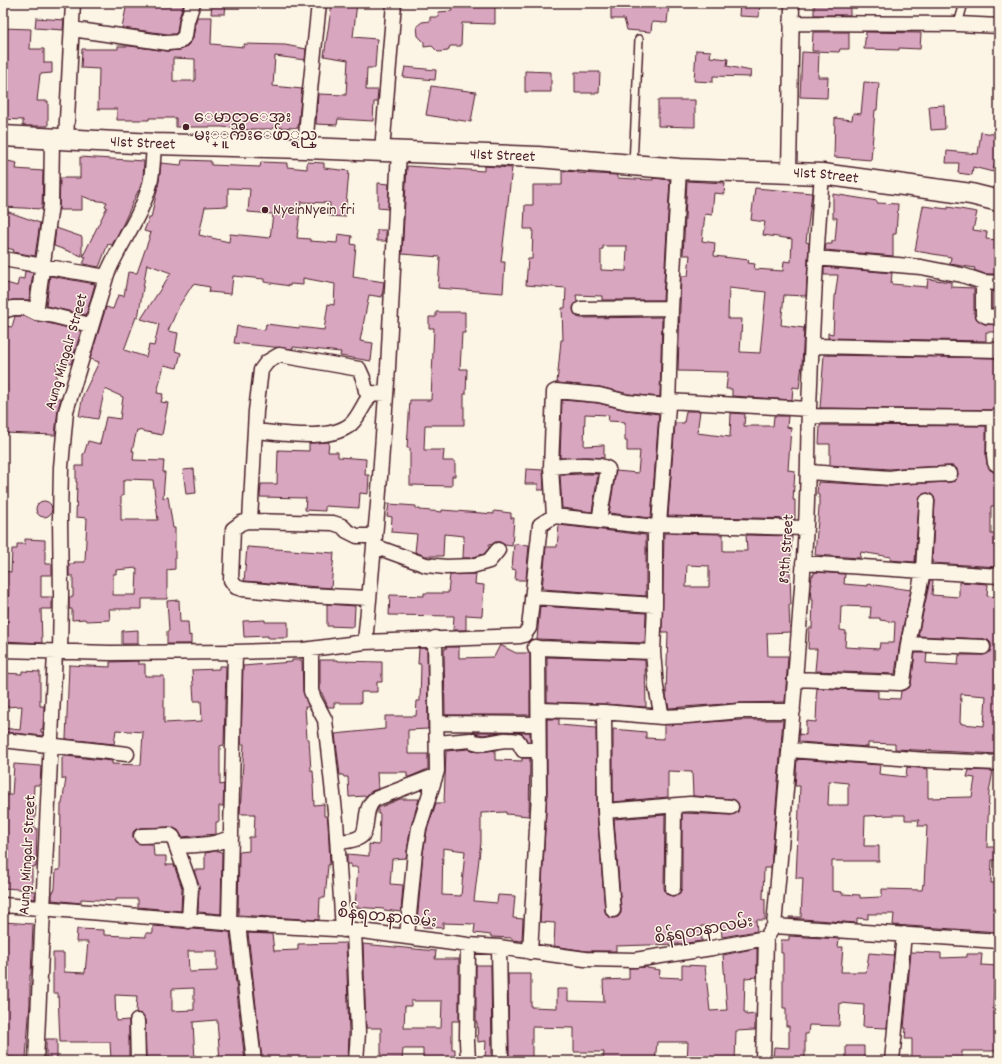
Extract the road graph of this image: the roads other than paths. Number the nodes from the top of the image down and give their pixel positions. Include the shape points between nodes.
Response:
1 (73, 3) edge
2 (193, 3) edge
3 (319, 3) edge
4 (394, 3) edge
5 (792, 3) edge
6 (964, 3) edge
7 (791, 23) junction
8 (958, 24) junction
9 (999, 26) edge
10 (72, 29) junction
11 (638, 39) dead end
12 (3, 136) edge
13 (59, 139) junction
14 (154, 144) junction
15 (305, 148) junction
16 (390, 151) junction
17 (633, 165) junction
18 (678, 169) junction
19 (789, 172) junction
20 (822, 174) junction
21 (999, 201) edge
22 (816, 258) junction
23 (3, 259) edge
24 (43, 265) junction
25 (106, 277) junction
26 (983, 282) junction
27 (999, 283) edge
28 (671, 308) junction
29 (581, 309) dead end
30 (3, 311) edge
31 (36, 313) junction
32 (999, 317) edge
33 (90, 325) junction
34 (813, 346) junction
35 (999, 350) edge
36 (372, 393) junction
37 (386, 394) junction
38 (668, 404) junction
39 (809, 413) junction
40 (997, 417) edge
41 (255, 431) junction
42 (999, 466) edge
43 (551, 467) junction
44 (809, 472) junction
45 (950, 474) dead end
46 (927, 501) dead end
47 (554, 516) junction
48 (250, 521) junction
49 (599, 521) junction
50 (657, 526) junction
51 (806, 528) junction
52 (374, 541) junction
53 (498, 550) dead end
54 (803, 563) junction
55 (923, 571) junction
56 (999, 576) edge
57 (532, 597) junction
58 (369, 598) junction
59 (655, 604) junction
60 (527, 631) junction
61 (435, 638) junction
62 (365, 642) junction
63 (908, 644) junction
64 (535, 647) junction
65 (982, 647) dead end
66 (311, 648) junction
67 (3, 650) edge
68 (57, 652) junction
69 (235, 652) junction
70 (653, 652) junction
71 (795, 679) junction
72 (793, 711) junction
73 (604, 712) junction
74 (538, 717) junction
75 (662, 717) junction
76 (437, 723) junction
77 (3, 740) edge
78 (437, 742) junction
79 (50, 745) junction
80 (538, 750) junction
81 (790, 750) junction
82 (127, 754) dead end
83 (999, 763) edge
84 (435, 776) junction
85 (674, 806) junction
86 (731, 807) dead end
87 (605, 811) junction
88 (141, 836) dead end
89 (230, 837) junction
90 (338, 842) junction
91 (176, 846) junction
92 (672, 888) dead end
93 (3, 905) edge
94 (42, 909) junction
95 (613, 910) dead end
96 (189, 921) junction
97 (233, 924) junction
98 (774, 926) junction
99 (349, 930) junction
100 (904, 934) junction
101 (407, 936) junction
102 (766, 938) junction
103 (999, 941) edge
104 (468, 945) junction
105 (499, 947) junction
106 (530, 952) junction
107 (137, 1021) dead end
108 (36, 1061) edge
109 (138, 1061) edge
110 (254, 1061) edge
111 (356, 1061) edge
112 (468, 1061) edge
113 (501, 1061) edge
114 (763, 1061) edge
115 (892, 1061) edge

1 - 10 street
2 - 10 street via 185,36 178,42 168,43
3 - 15 street
4 - 16 street
5 - 7 street
6 - 8 lane
7 - 8 street
7 - 19 street
8 - 9 street
10 - 13 street
11 - 17 lane
12 - 13 main road, 41st Street
13 - 14 main road, 41st Street
13 - 24 street
14 - 15 main road, 41st Street
14 - 25 street, Aung Mingalr Street via 149,187
15 - 16 main road, 41st Street
16 - 17 main road, 41st Street via 538,157
16 - 37 street
17 - 18 main road, 41st Street
18 - 19 main road, 41st Street
18 - 28 street
19 - 20 main road, 41st Street
20 - 21 main road, 41st Street via 971,194
20 - 22 street, 89th Street
22 - 26 street via 921,267
22 - 34 street, 89th Street
23 - 24 street
24 - 25 street
24 - 31 street
25 - 33 street, Aung Mingalr Street
26 - 27 street
26 - 32 street via 983,314
28 - 29 street
28 - 38 street
30 - 31 street via 26,308
31 - 33 street
33 - 68 street, Aung Mingalr Street via 66,411 61,467 61,595
34 - 35 street
34 - 39 street, 89th Street
36 - 37 street
36 - 41 street via 352,423 342,431 327,435
36 - 41 street via 366,391 359,369 279,355 267,362 261,370
37 - 52 street
38 - 39 street
38 - 43 street via 626,402 599,395 556,391 553,394
38 - 50 street
39 - 40 street
39 - 44 street, 89th Street
40 - 42 street via 994,456 995,463
41 - 48 street
43 - 47 street
43 - 49 street via 607,467
44 - 45 street via 890,478
44 - 51 street, 89th Street
46 - 55 street
47 - 49 street
47 - 57 street via 540,525
48 - 52 street via 333,523 357,536
48 - 58 street via 241,523 233,529 231,580 236,587 308,595
49 - 50 street
50 - 51 street
50 - 59 street
51 - 54 street, 89th Street
52 - 53 street via 426,565 446,567 472,566 489,560
52 - 58 street
54 - 55 street
54 - 71 street, 89th Street
55 - 56 street
55 - 63 street
57 - 59 street
57 - 60 street
58 - 62 street
59 - 70 street
60 - 61 street via 520,636
60 - 64 street
61 - 62 street
61 - 76 street
62 - 66 street
63 - 65 street
63 - 71 street via 904,680 900,684
64 - 70 street
64 - 74 street via 538,649
66 - 69 street
66 - 90 street via 311,690 325,720
67 - 68 street
68 - 69 street
68 - 79 street, Aung Mingalr Street
69 - 89 street
70 - 75 street
71 - 72 street, 89th Street
72 - 75 street via 740,711
72 - 81 street, 89th Street
73 - 74 street
73 - 75 street
73 - 87 street
74 - 76 street
74 - 80 street
76 - 78 street
77 - 79 street
78 - 80 street via 471,740 484,743 518,740 523,750
78 - 84 street
79 - 82 street
79 - 94 street, Aung Mingalr Street
80 - 106 street via 539,793
81 - 83 street
81 - 98 street, 89th Street
84 - 90 street via 375,799 368,806 362,836
84 - 101 street via 414,852
85 - 86 street via 690,804
85 - 87 street
85 - 92 street
87 - 95 street
88 - 91 street via 170,835
89 - 91 street via 210,844
89 - 97 street
90 - 99 street
91 - 96 street via 191,887
93 - 94 street, စိန်ရတနာလမ်း
94 - 96 street, စိန်ရတနာလမ်း
94 - 108 street, Aung Mingalr Street
96 - 97 street, စိန်ရတနာလမ်း
97 - 99 street, စိန်ရတနာလမ်း
97 - 110 street
98 - 100 street
98 - 102 street
99 - 101 street, စိန်ရတနာလမ်း
99 - 111 street via 358,1033
100 - 103 street
100 - 115 street
101 - 104 street, စိန်ရတနာလမ်း
102 - 106 street, စိန်ရတနာလမ်း via 635,960 585,959
102 - 114 street
104 - 105 street, စိန်ရတနာလမ်း
104 - 112 street
105 - 106 street, စိန်ရတနာလမ်း
105 - 113 street
107 - 109 street

